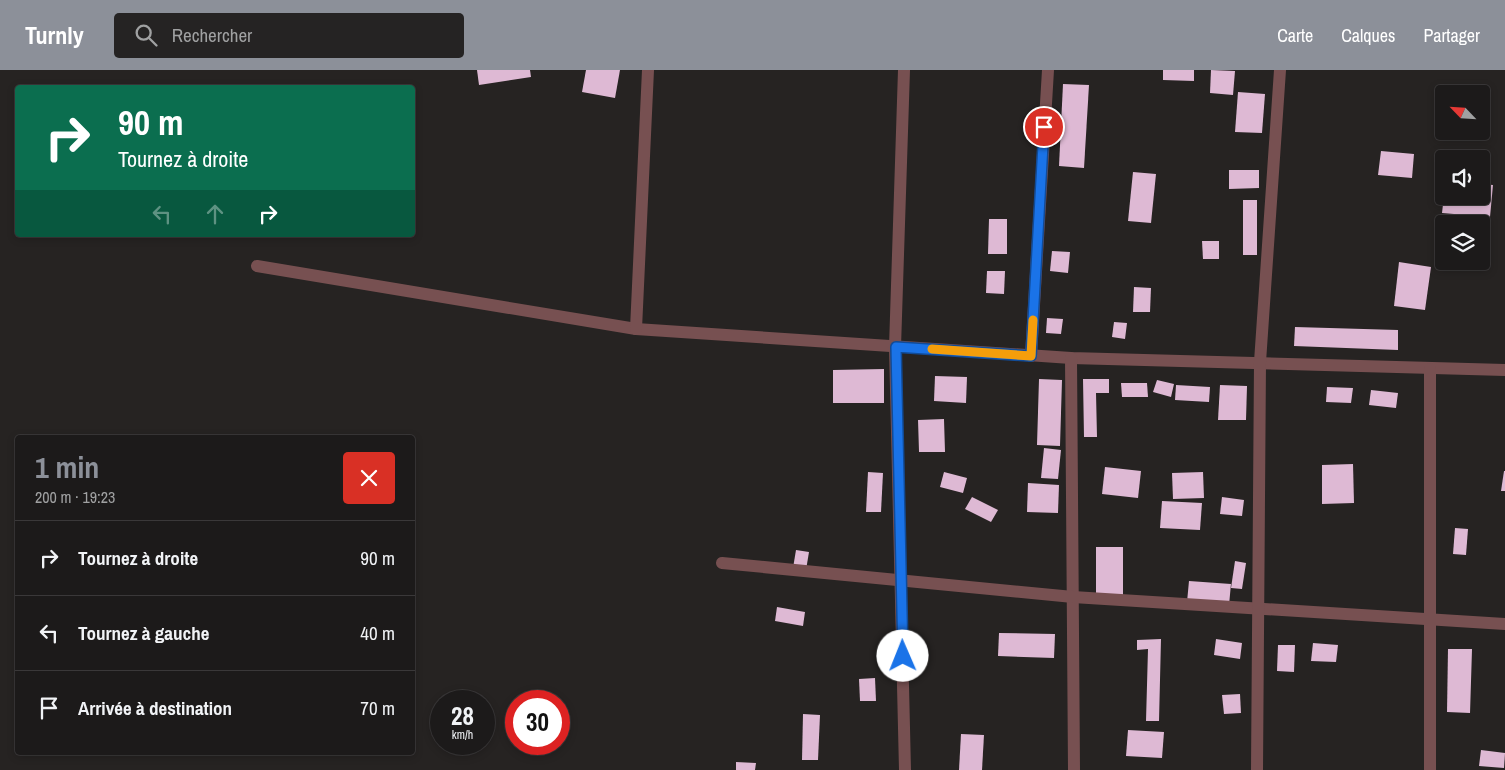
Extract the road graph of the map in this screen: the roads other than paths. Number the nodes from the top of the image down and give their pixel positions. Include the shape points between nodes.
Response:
1 (648, 70) edge
2 (904, 70) edge
3 (1048, 70) edge
4 (1280, 70) edge
5 (256, 266) dead end
6 (636, 329) junction
7 (896, 347) junction
8 (1031, 356) junction
9 (1071, 358) junction
10 (1260, 362) junction
11 (1430, 369) junction
12 (1505, 370) edge
13 (722, 563) dead end
14 (901, 580) junction
15 (1073, 597) junction
16 (1259, 609) junction
17 (1431, 620) junction
18 (1505, 624) edge
19 (905, 770) edge
20 (1074, 770) edge
21 (1257, 770) edge
22 (1430, 770) edge

1 - 6 street
2 - 7 street
3 - 8 street
4 - 10 street
5 - 6 street
6 - 7 street
7 - 8 street
7 - 14 street
8 - 9 street
9 - 10 street
9 - 15 street
10 - 11 street
10 - 16 street
11 - 12 street
11 - 17 street
13 - 14 street
14 - 15 street
14 - 19 street
15 - 16 street
15 - 20 street
16 - 17 street
16 - 21 street
17 - 18 street
17 - 22 street

